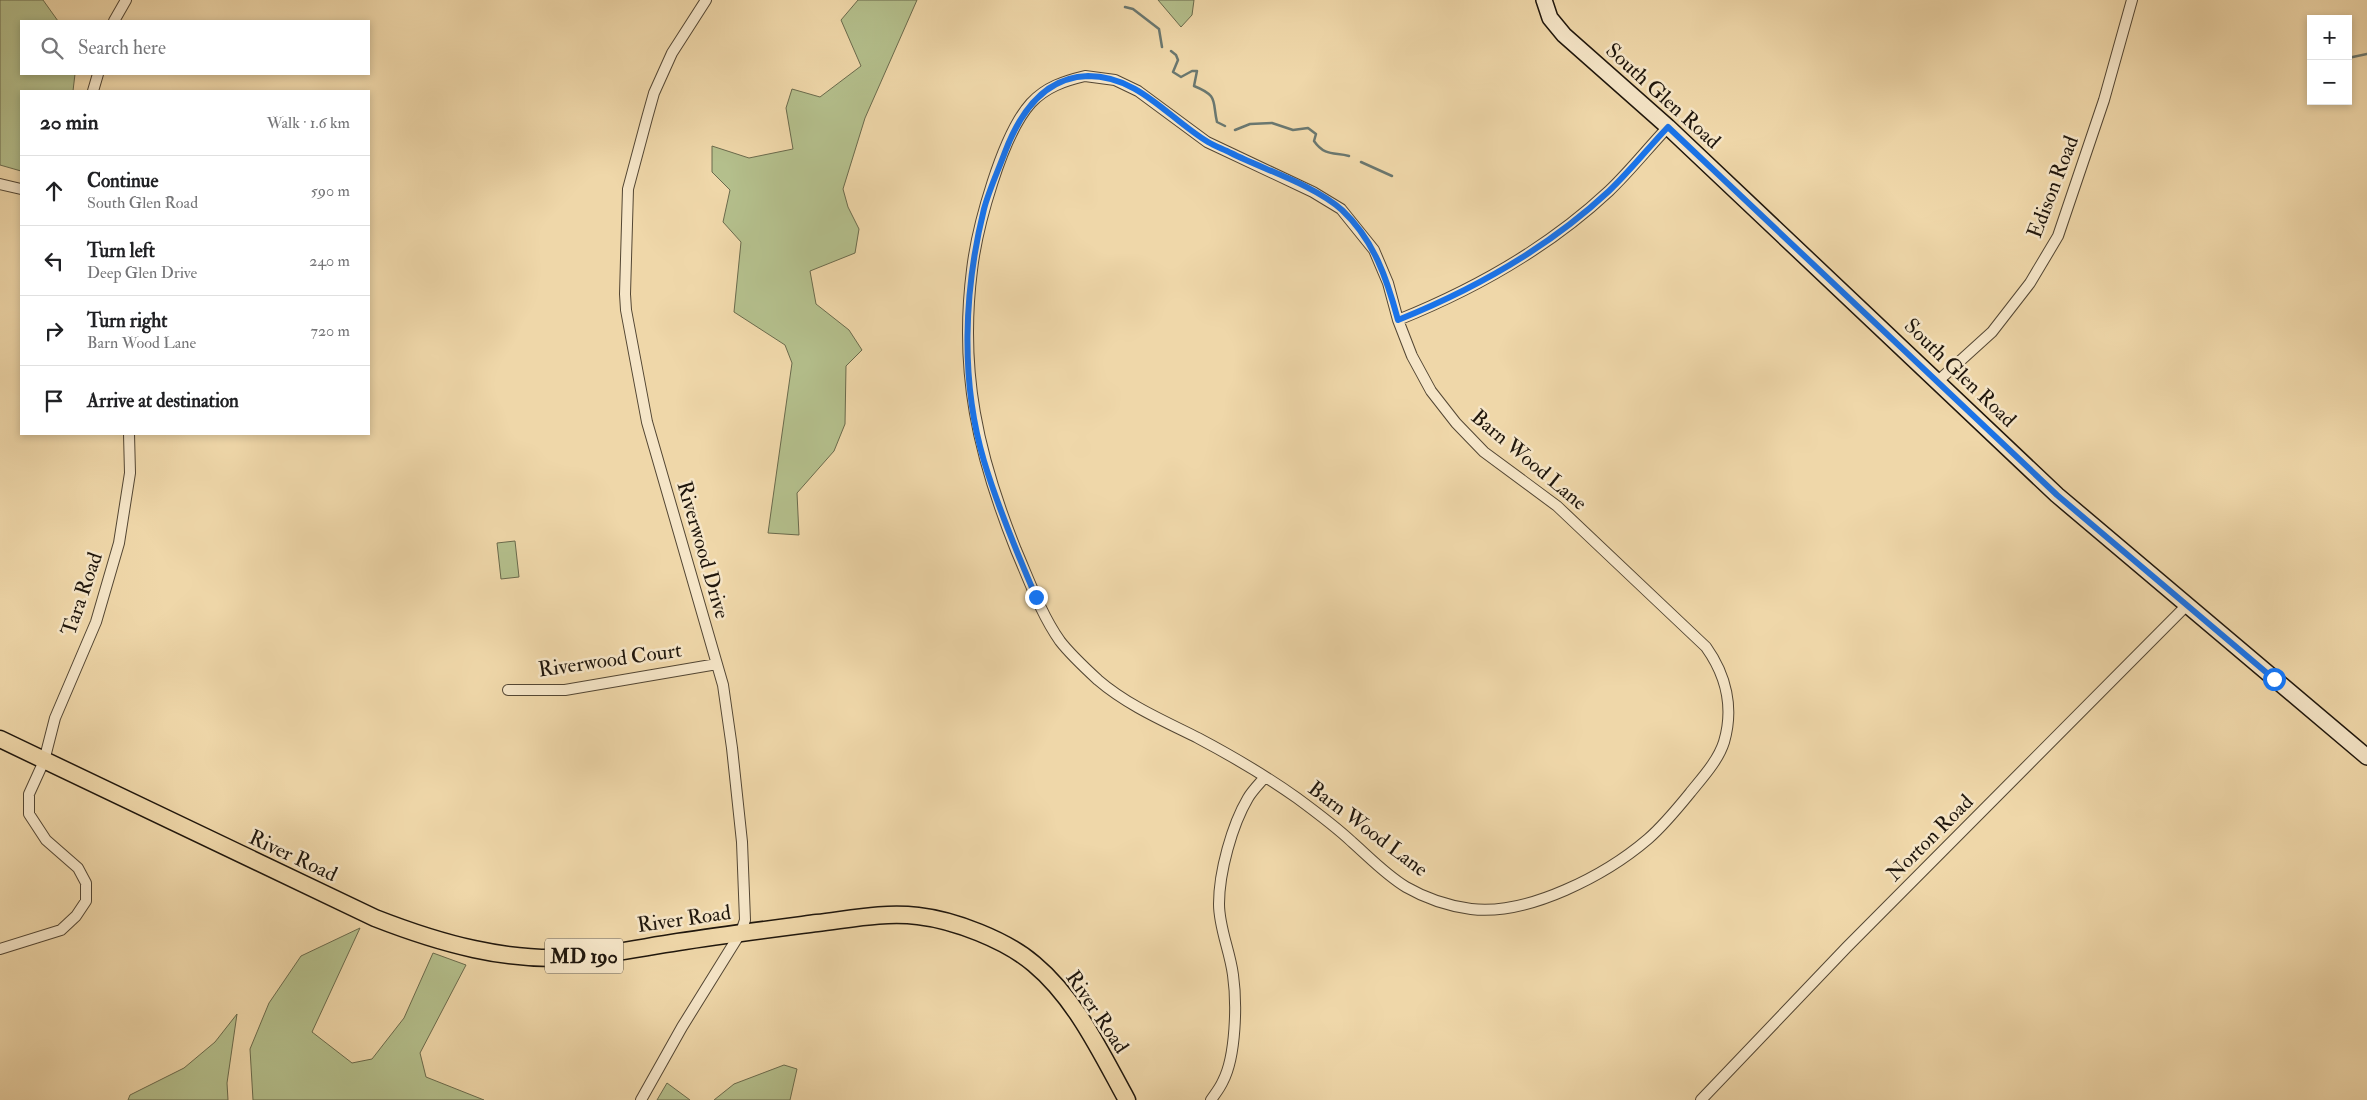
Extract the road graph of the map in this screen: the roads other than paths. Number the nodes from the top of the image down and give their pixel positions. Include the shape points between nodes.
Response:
1 (126, 0) edge
2 (706, 0) edge
3 (1544, 0) edge
4 (2132, 0) edge
5 (115, 20) edge
6 (98, 75) edge
7 (93, 90) edge
8 (1668, 127) junction
9 (0, 184) edge
10 (20, 189) edge
11 (1398, 320) junction
12 (1938, 381) junction
13 (129, 435) edge
14 (2187, 605) junction
15 (717, 664) junction
16 (508, 690) dead end
17 (0, 739) edge
18 (2367, 757) edge
19 (44, 761) junction
20 (1265, 777) junction
21 (741, 932) junction
22 (0, 949) edge
23 (641, 1100) edge
24 (1127, 1100) edge
25 (1211, 1100) edge
26 (1701, 1100) edge

1 - 5 street
2 - 15 street, Riverwood Drive via 672,53 647,118 628,189 625,294 647,422
3 - 8 main road, South Glen Road via 1550,18 1564,35
4 - 12 street, Edison Road via 2104,100 2058,236 2030,283 1992,332
6 - 7 street
8 - 11 street via 1609,191 1557,235 1508,267
8 - 12 main road, South Glen Road
9 - 10 street
11 - 20 street, Barn Wood Lane via 1412,356 1456,423 1484,452 1558,506 1706,647 1718,664 1728,698 1729,716 1724,745 1707,772 1679,805 1650,837 1624,858 1555,894 1504,908 1474,909 1435,900 1405,886 1298,799
11 - 20 street, Barn Wood Lane via 1388,283 1374,250 1341,209 1313,192 1208,142 1138,91 1120,82 1085,76 1051,86 1030,104 1014,130 984,206 972,267 967,329 968,369 984,460 1036,597 1060,641 1100,682 1162,722 1234,757
12 - 14 main road, South Glen Road via 2057,495
13 - 19 street, Tara Road via 130,473 119,543 96,622 54,718
14 - 18 main road, South Glen Road
14 - 26 street, Norton Road via 1847,947
15 - 16 street, Riverwood Court via 565,690
15 - 21 street, Riverwood Drive via 732,748 742,842 745,920
17 - 19 main road, River Road / MD 190
19 - 21 main road, River Road / MD 190 via 375,918 431,939 486,952 529,957 577,957
19 - 22 street, Tara Road via 29,794 29,814 46,840 78,868 86,883 86,901 61,930
20 - 25 street via 1248,798 1232,836 1224,868 1219,904 1233,976 1234,1011 1231,1052 1224,1080
21 - 23 street, Riverwood Drive
21 - 24 main road, River Road / MD 190 via 885,914 919,916 986,935 1033,963 1056,985 1087,1029

